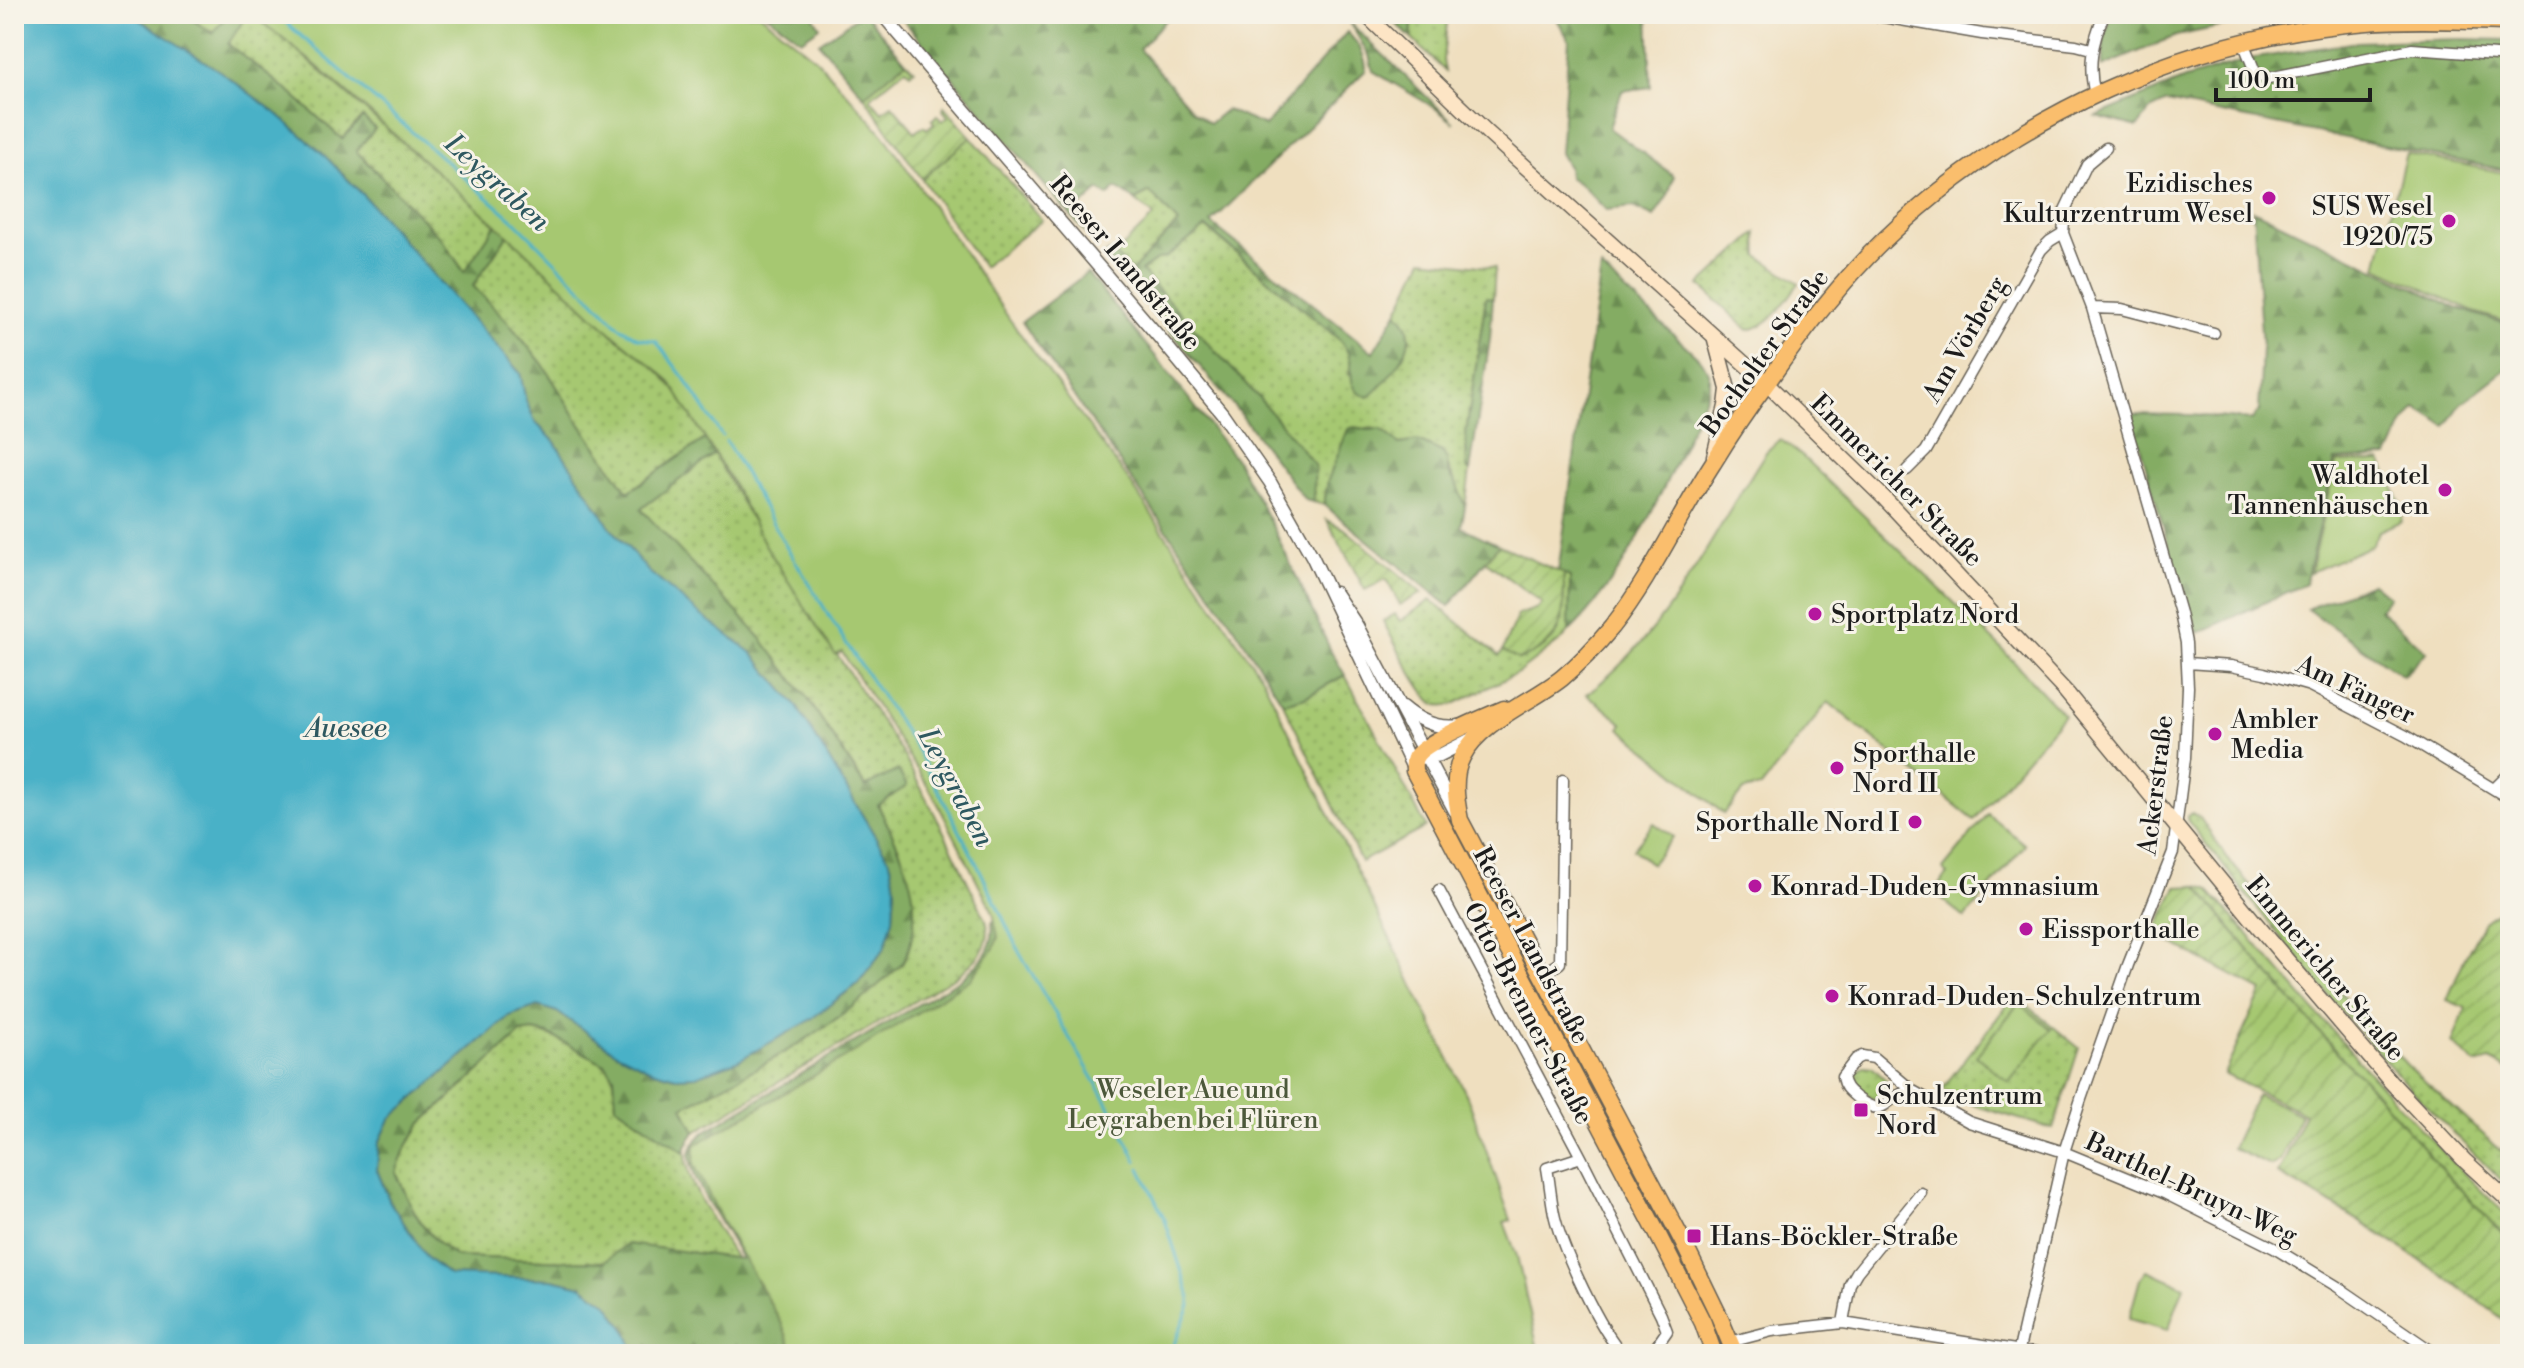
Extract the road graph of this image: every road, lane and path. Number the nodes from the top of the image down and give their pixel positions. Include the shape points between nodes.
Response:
1 (882, 14) edge
2 (1365, 14) edge
3 (1866, 14) edge
4 (2104, 14) edge
5 (2510, 22) edge
6 (2243, 42) junction
7 (2091, 49) junction
8 (2510, 56) edge
9 (2095, 94) junction
10 (2106, 148) dead end
11 (2063, 233) junction
12 (2092, 308) junction
13 (2214, 333) dead end
14 (1714, 335) junction
15 (1766, 383) junction
16 (1713, 463) junction
17 (1907, 470) dead end
18 (1312, 556) junction
19 (2187, 663) junction
20 (1394, 698) junction
21 (1471, 731) junction
22 (1417, 759) junction
23 (2510, 773) edge
24 (1563, 780) dead end
25 (2494, 789) junction
26 (2510, 799) edge
27 (1460, 820) junction
28 (2175, 826) junction
29 (1439, 890) dead end
30 (1542, 975) junction
31 (1913, 1091) junction
32 (2064, 1152) junction
33 (1581, 1157) junction
34 (1921, 1193) dead end
35 (2510, 1202) edge
36 (1843, 1323) junction
37 (1733, 1348) edge
38 (1710, 1352) edge
39 (2019, 1352) edge
40 (1623, 1354) edge
41 (1651, 1354) edge
42 (2041, 1354) edge
43 (2436, 1354) edge

1 - 18 street, Reeser Landstraße via 1222,413
2 - 14 main road, Emmericher Straße via 1489,134
3 - 7 street
4 - 7 street
5 - 6 main road, Bocholter Straße via 2369,22
6 - 8 street via 2256,74 2268,78 2412,49
6 - 9 main road, Bocholter Straße
7 - 9 street
9 - 15 main road, Bocholter Straße via 2006,143 1929,199 1838,289
10 - 11 street via 2087,164 2065,210
11 - 12 street, Ackerstraße
11 - 17 street, Am Vörberg via 2041,250 1926,451
12 - 13 street via 2122,309
12 - 19 street, Ackerstraße via 2180,613
14 - 15 main road, Emmericher Straße
14 - 16 main road via 1728,389
15 - 16 main road, Bocholter Straße
15 - 28 main road, Emmericher Straße via 1884,498 2045,669
16 - 21 main road, Bocholter Straße via 1636,597 1602,640 1562,678
18 - 20 street, Reeser Landstraße
18 - 22 street, Reeser Landstraße
19 - 25 street, Am Fänger via 2231,666 2310,686
19 - 28 street, Ackerstraße via 2185,758
20 - 21 street via 1430,724
20 - 22 street, Reeser Landstraße
21 - 22 main road, Bocholter Straße
21 - 27 main road via 1456,772
22 - 27 street, Reeser Landstraße
22 - 38 main road, Reeser Landstraße via 1703,1323
23 - 25 street
24 - 30 street, Reeser Landstraße via 1560,963
25 - 26 street, Am Fänger
27 - 30 main road, Reeser Landstraße
28 - 32 street, Ackerstraße via 2173,852
28 - 35 main road, Emmericher Straße via 2390,1081
29 - 33 street, Otto-Brenner-Straße
30 - 37 main road, Reeser Landstraße
31 - 31 street, Barthel-Bruyn-Weg via 1872,1108 1846,1089 1842,1077 1856,1059 1867,1056
31 - 32 street, Barthel-Bruyn-Weg via 1969,1122
32 - 39 street, Ackerstraße
32 - 43 street, Barthel-Bruyn-Weg via 2166,1194 2274,1248
33 - 40 street, Otto-Brenner-Straße via 1547,1168 1555,1217 1589,1298
33 - 41 street, Otto-Brenner-Straße via 1667,1331
34 - 36 street via 1857,1272
36 - 37 street via 1772,1331
36 - 39 street
37 - 38 main road
39 - 42 street

